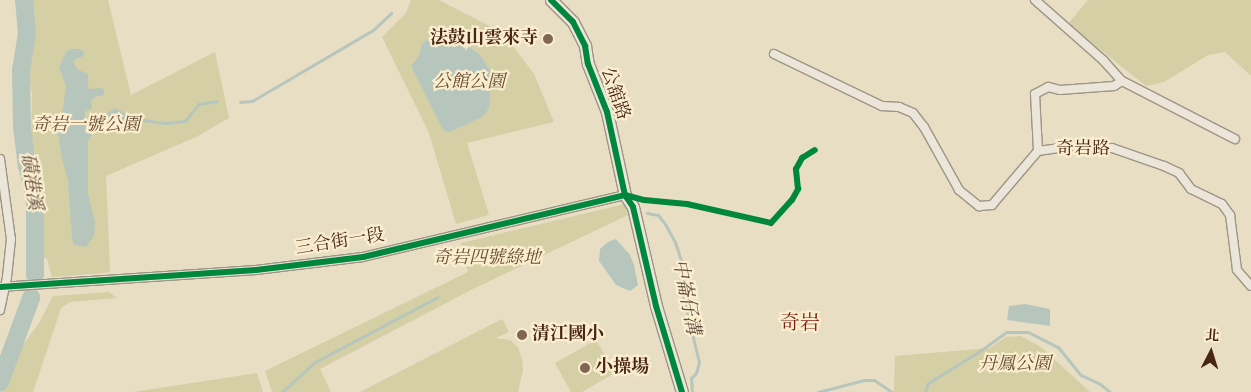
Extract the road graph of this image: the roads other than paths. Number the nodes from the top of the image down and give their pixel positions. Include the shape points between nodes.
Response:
1 (551, 0) edge
2 (1035, 0) edge
3 (774, 54) dead end
4 (1122, 81) junction
5 (1235, 139) dead end
6 (1038, 151) junction
7 (0, 159) edge
8 (626, 194) junction
9 (1251, 286) edge
10 (3, 287) edge
11 (0, 299) edge
12 (0, 310) edge
13 (682, 392) edge

1 - 8 street, 公舘路 via 573,22 585,46 588,64 607,112
2 - 4 street
3 - 6 street, 奇岩路 via 882,106 899,107 913,113 959,190 979,206 992,205
4 - 5 street
4 - 6 street via 1114,86 1060,90 1048,87 1035,94
6 - 9 street, 奇岩路 via 1075,146 1112,148 1179,173 1191,189 1222,204 1230,215 1237,270
7 - 10 street via 11,239
8 - 10 street, 三合街一段 via 363,257 256,270
8 - 13 street, 公舘路 via 635,212 656,306
10 - 11 street
10 - 12 street

